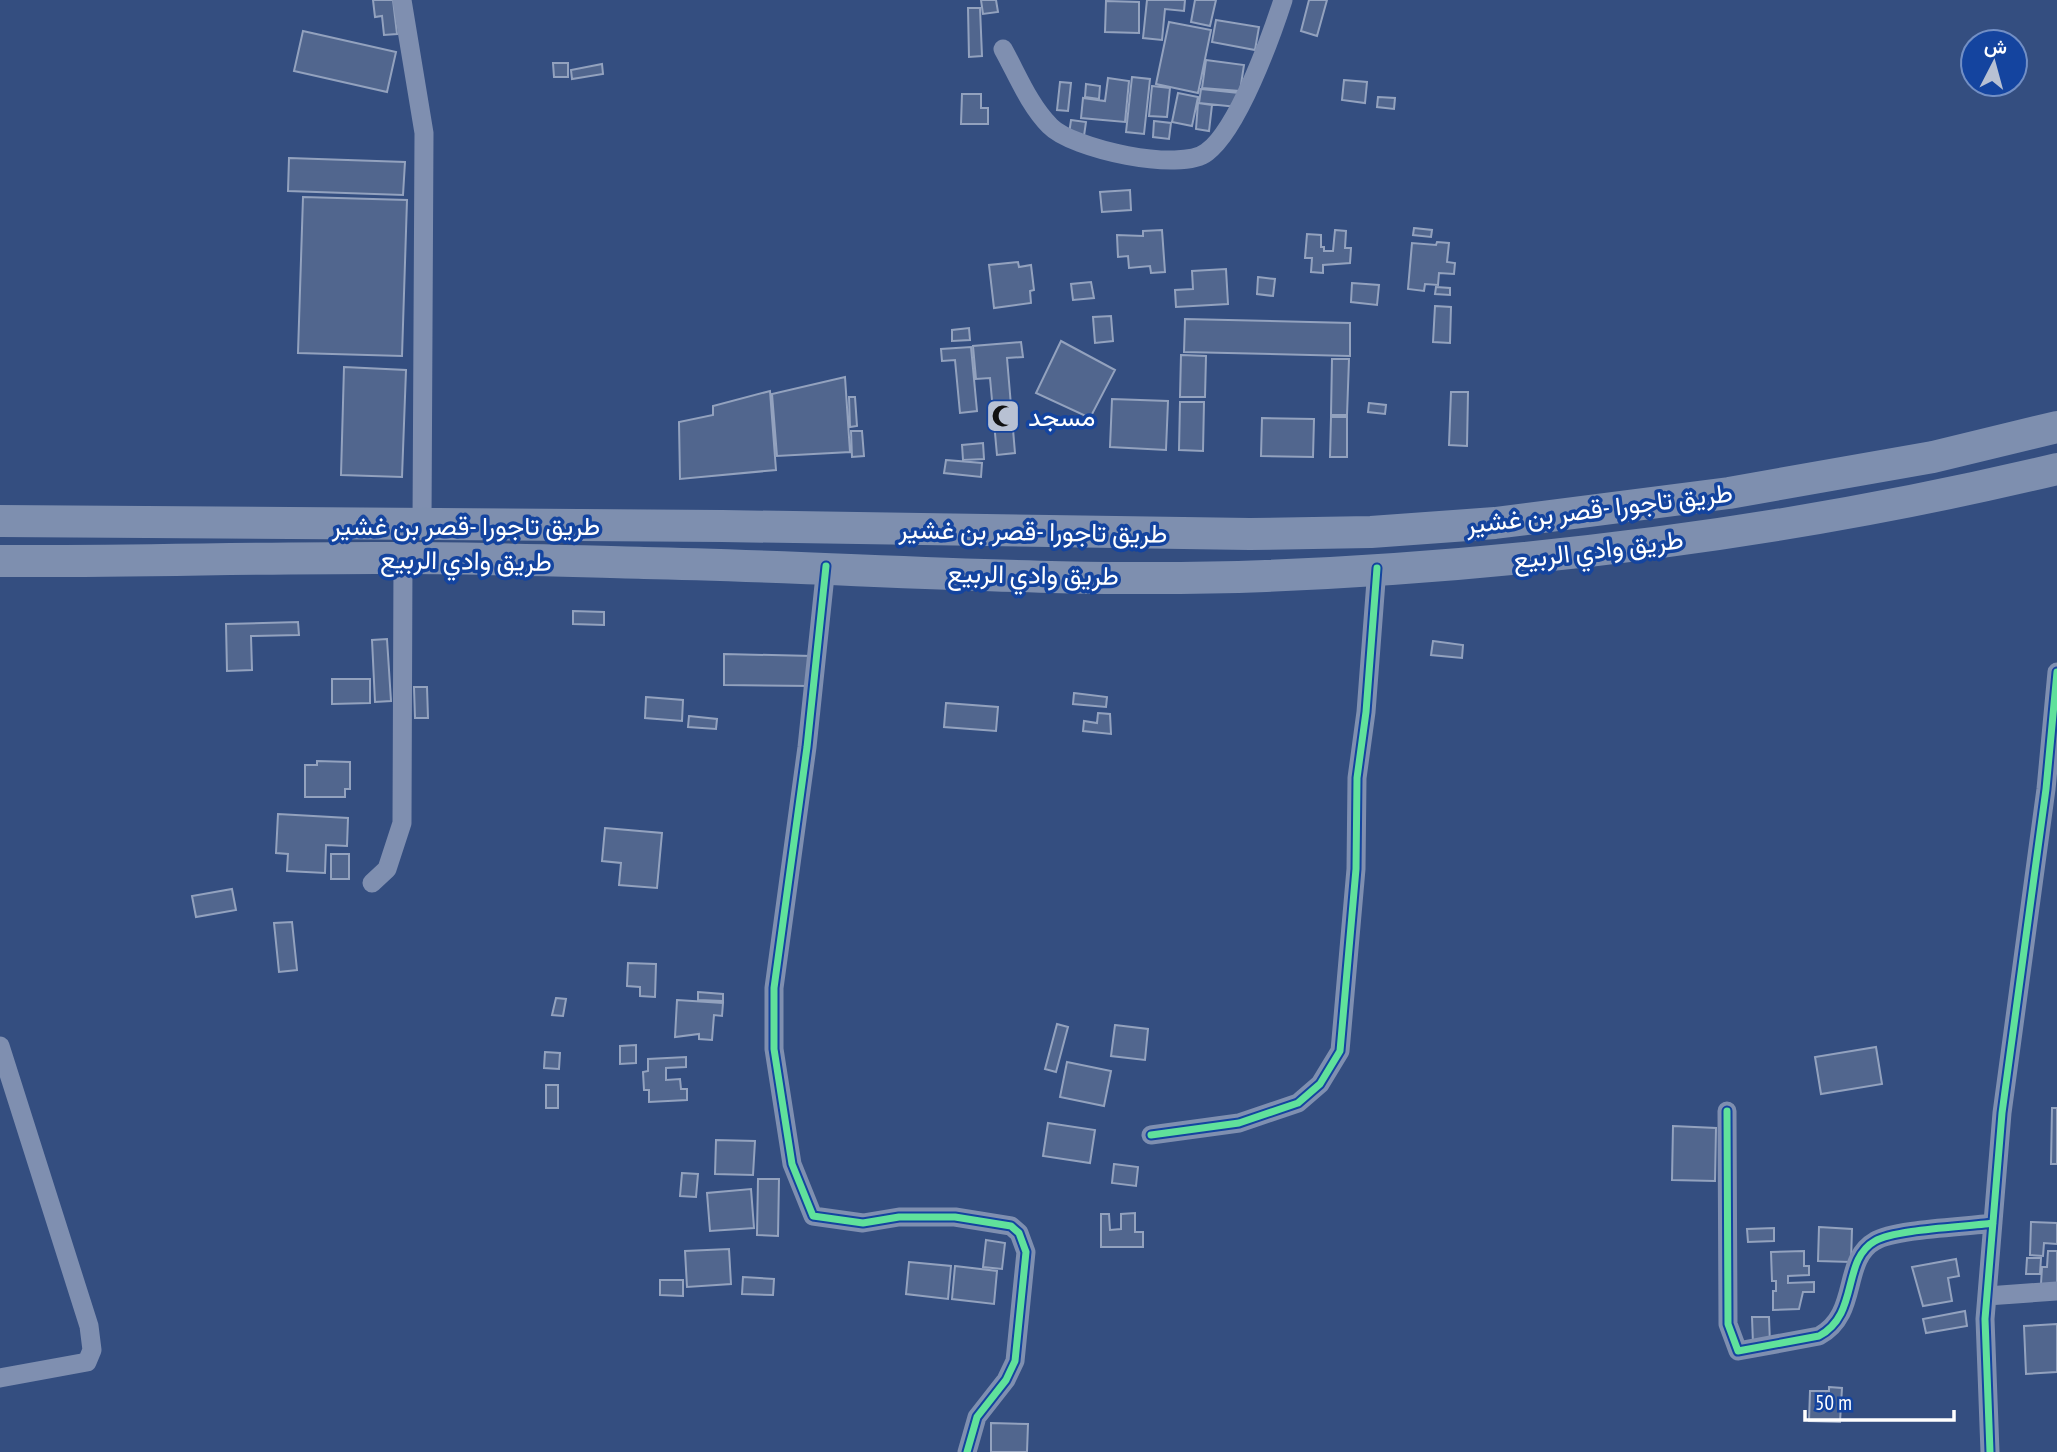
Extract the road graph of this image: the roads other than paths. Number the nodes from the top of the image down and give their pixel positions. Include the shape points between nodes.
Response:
1 (402, 0) edge
2 (1283, 0) edge
3 (1003, 49) dead end
4 (2057, 427) edge
5 (2057, 469) edge
6 (0, 521) edge
7 (422, 525) junction
8 (403, 558) junction
9 (0, 561) edge
10 (826, 566) junction
11 (1377, 568) junction
12 (2057, 672) edge
13 (372, 883) dead end
14 (0, 1046) edge
15 (1727, 1111) dead end
16 (1151, 1135) dead end
17 (1993, 1223) junction
18 (2057, 1291) edge
19 (1987, 1296) junction
20 (0, 1378) edge
21 (967, 1452) edge
22 (1990, 1452) edge

1 - 7 street via 424,133
2 - 3 street via 1259,69 1222,136 1205,154 1184,159 1155,160 1097,148 1057,132 1036,108
4 - 7 highway, طريق تاجورا -قصر بن غشير via 1933,457 1729,493 1495,523 1371,532
5 - 11 highway, طريق وادي الربيع via 1932,499 1736,533 1494,561
6 - 7 highway, طريق تاجورا -قصر بن غشير
8 - 9 highway, طريق وادي الربيع
8 - 10 highway, طريق وادي الربيع
8 - 13 street via 402,823 387,869
10 - 11 highway, طريق وادي الربيع via 1127,576 1265,576
10 - 21 street via 774,988 774,1049 784,1115 792,1164 813,1216 863,1223 900,1217 955,1217 1011,1226 1019,1233 1026,1252 1015,1361 977,1417
11 - 16 street via 1357,778 1356,869 1340,1051 1320,1084 1297,1103 1239,1123
12 - 17 street via 2046,789 2002,1113
14 - 20 street via 89,1326 92,1350 87,1362
15 - 17 street via 1728,1324 1738,1351 1809,1339 1831,1330 1841,1318 1859,1259 1877,1240
17 - 19 street
18 - 19 street
19 - 22 street

